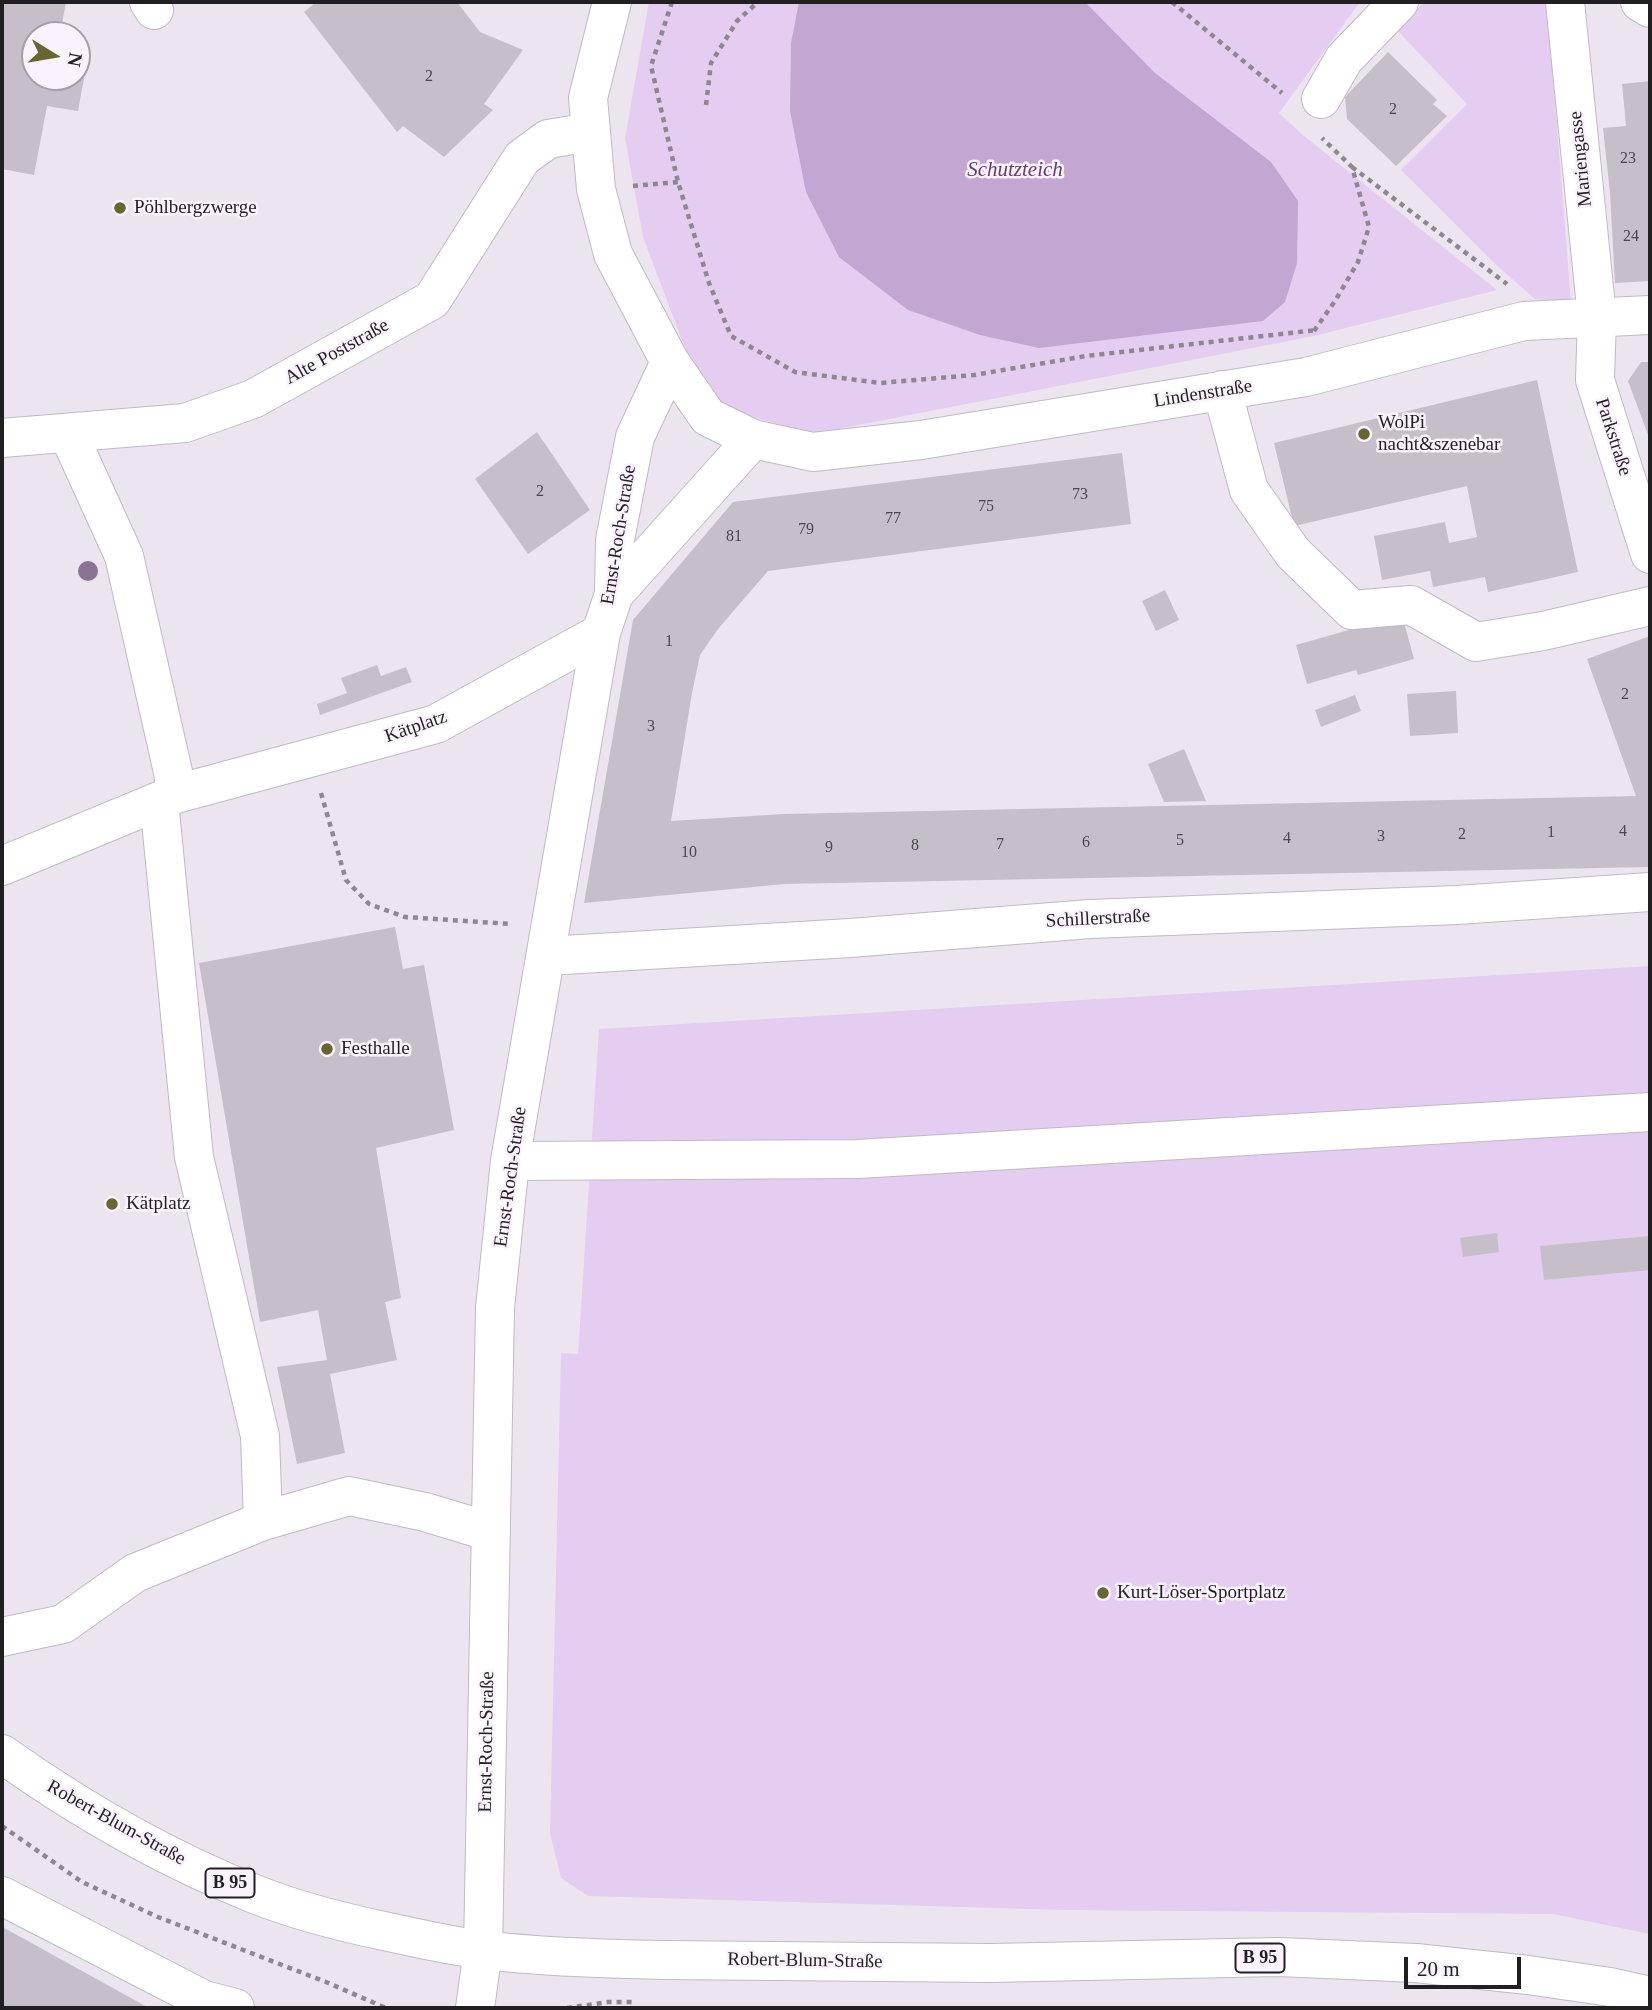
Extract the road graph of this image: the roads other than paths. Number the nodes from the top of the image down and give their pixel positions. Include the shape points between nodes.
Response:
1 (612, 2) edge
2 (1399, 2) edge
3 (1565, 2) edge
4 (1640, 2) edge
5 (1650, 8) edge
6 (1305, 99) road end
7 (591, 132) junction
8 (1650, 315) edge
9 (1597, 317) junction
10 (670, 362) junction
11 (1222, 390) junction
12 (68, 433) junction
13 (2, 438) edge
14 (753, 439) junction
15 (1650, 554) edge
16 (614, 594) junction
17 (1650, 606) edge
18 (601, 634) junction
19 (167, 797) junction
20 (2, 866) edge
21 (1650, 892) edge
22 (548, 942) junction
23 (1650, 1112) edge
24 (510, 1161) junction
25 (253, 1525) junction
26 (491, 1532) junction
27 (2, 1637) edge
28 (2, 1754) edge
29 (2, 1895) edge
30 (483, 1950) junction
31 (1650, 1996) edge
32 (235, 2008) edge
33 (475, 2008) edge

1 - 7 street via 588,98
2 - 6 street
3 - 9 street, Mariengasse
4 - 5 street
7 - 10 street via 596,189 613,254
7 - 12 street, Alte Poststraße via 548,139 522,158 432,300 253,399 185,423
8 - 9 street, Lindenstraße
9 - 11 street, Lindenstraße via 1524,321 1307,377
9 - 15 street, Parkstraße via 1595,380
10 - 14 street, Lindenstraße via 708,417
10 - 16 street, Ernst-Roch-Straße via 635,437 615,540
11 - 14 street, Lindenstraße via 921,440 813,452
11 - 17 street via 1249,490 1293,553 1352,610 1411,605 1476,642
12 - 13 street, Alte Poststraße
12 - 19 street via 124,556 173,772
14 - 16 street
16 - 18 street, Ernst-Roch-Straße
18 - 19 street, Kätplatz via 436,724
18 - 22 street, Ernst-Roch-Straße
19 - 20 street, Kätplatz
19 - 25 street via 194,1157 260,1436
21 - 22 street, Schillerstraße via 1457,905 1090,919 850,938
22 - 24 street, Ernst-Roch-Straße
23 - 24 street via 859,1159
24 - 26 street, Ernst-Roch-Straße via 495,1308
25 - 26 street via 349,1496
25 - 27 street via 135,1573 63,1624
26 - 30 street, Ernst-Roch-Straße
28 - 30 street, Robert-Blum-Straße / B 95 via 56,1792 157,1850 257,1895 334,1920
29 - 32 street via 204,2000
30 - 31 street, Robert-Blum-Straße / B 95 via 664,1960 991,1963 1279,1958 1416,1963 1528,1975
30 - 33 street, Ernst-Roch-Straße

